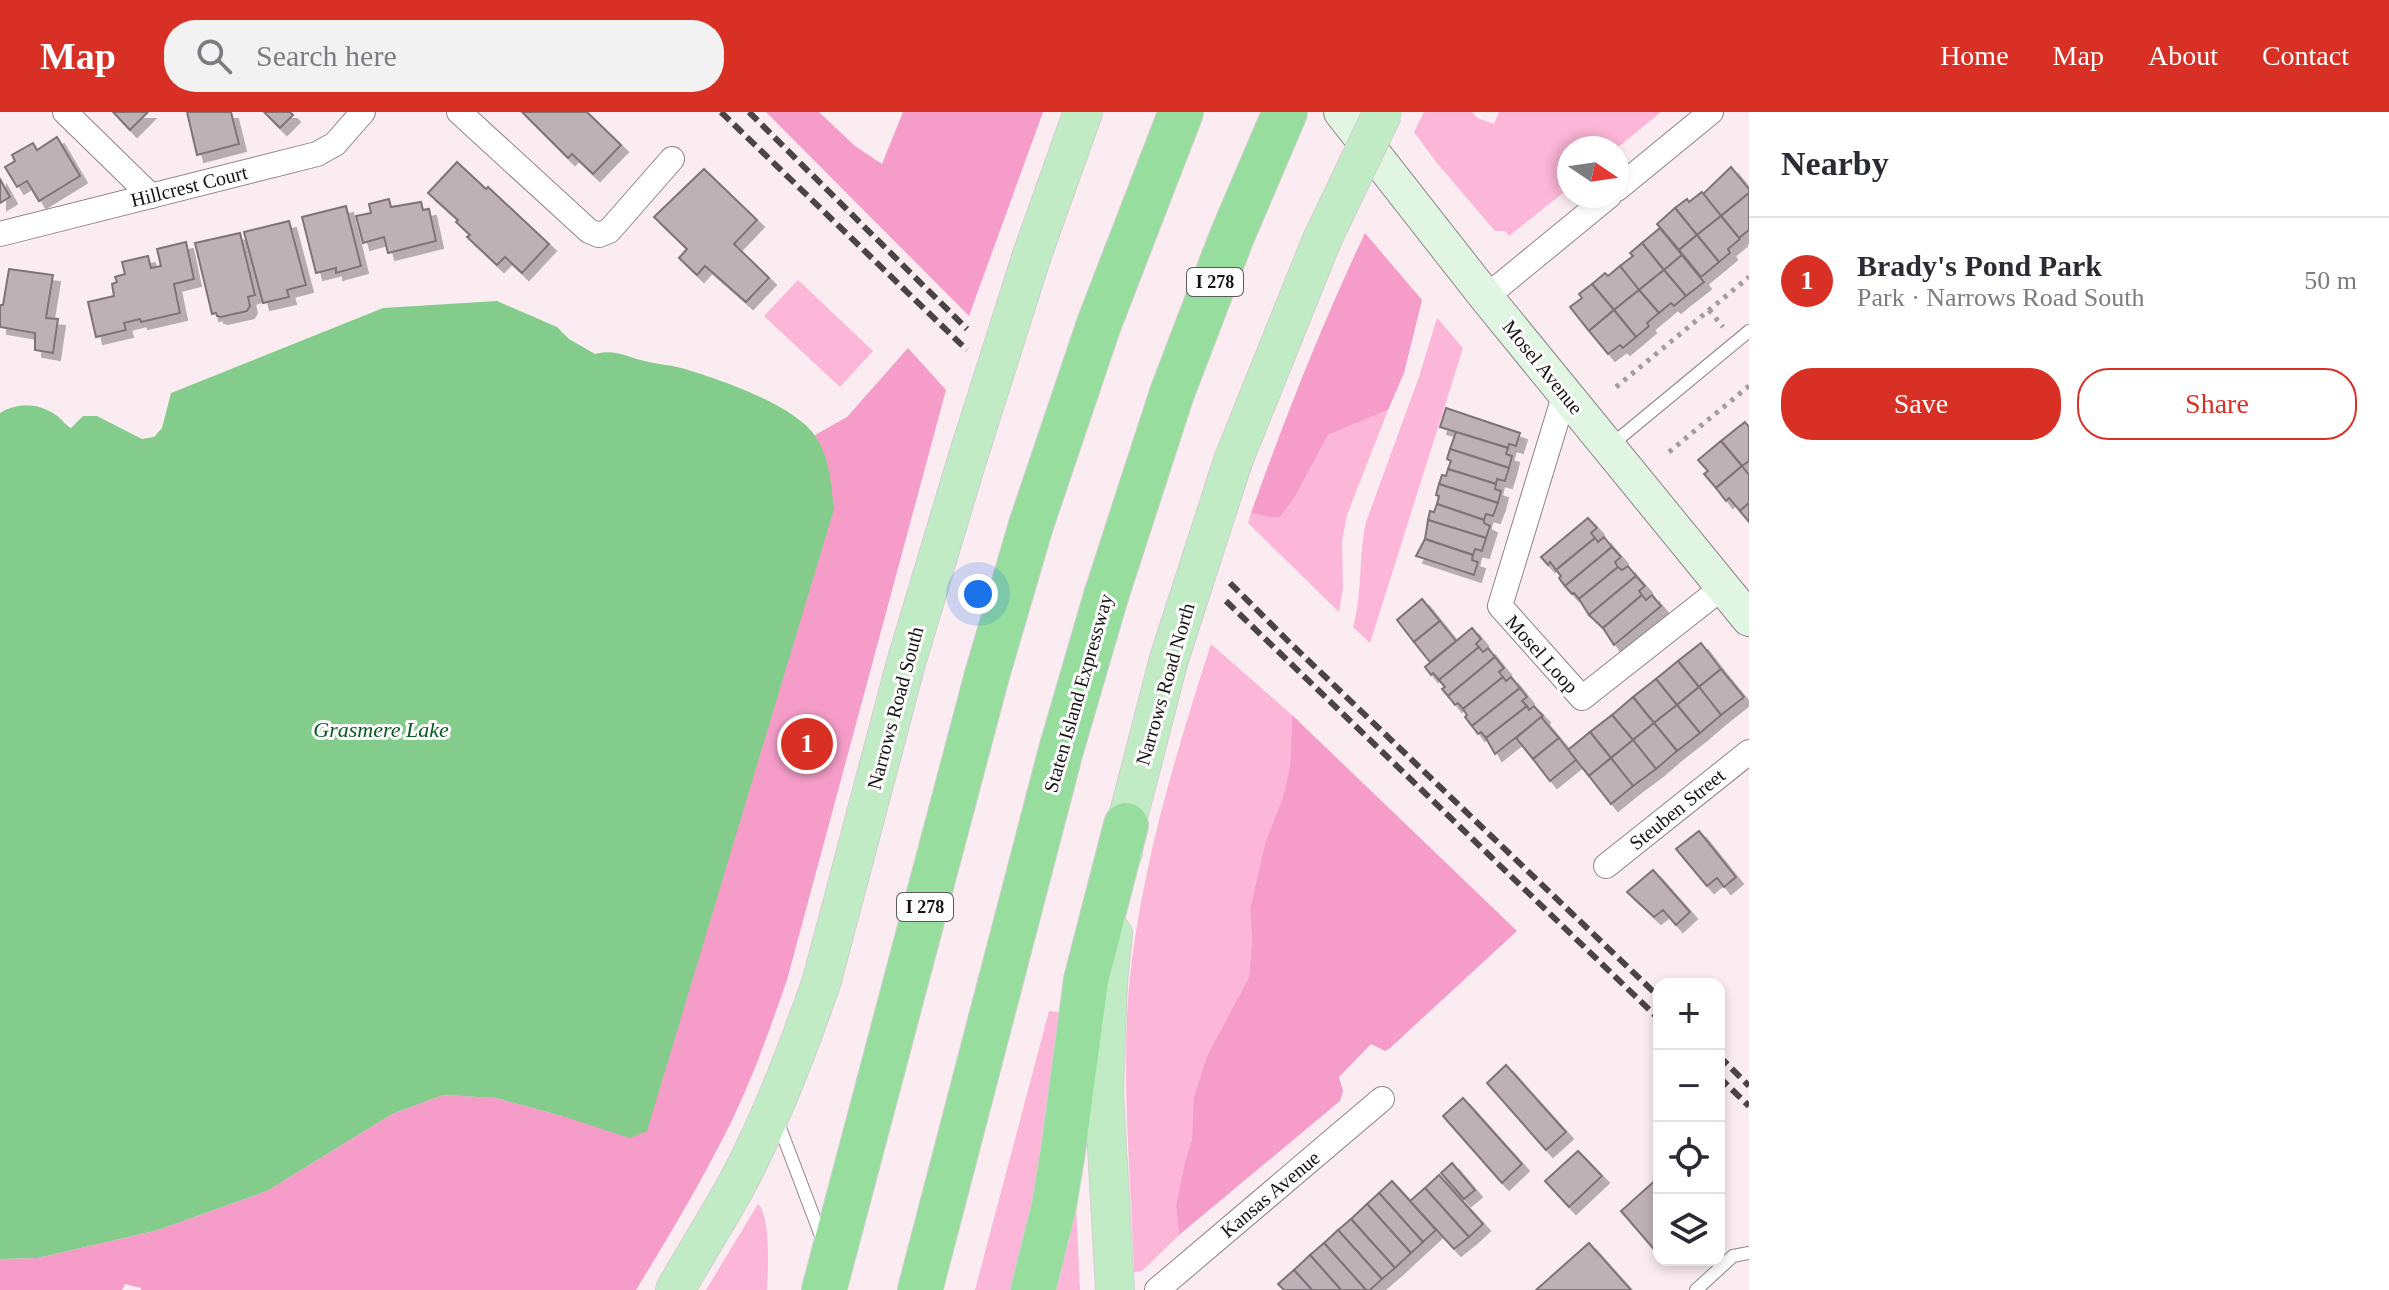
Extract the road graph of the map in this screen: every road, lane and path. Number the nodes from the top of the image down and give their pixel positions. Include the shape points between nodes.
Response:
1 (65, 112) edge
2 (363, 112) edge
3 (459, 112) edge
4 (1083, 112) edge
5 (1181, 112) edge
6 (1285, 112) edge
7 (1341, 112) edge
8 (1383, 112) edge
9 (1711, 112) edge
10 (672, 159) dead end
11 (1629, 179) edge
12 (151, 196) junction
13 (1594, 208) edge
14 (0, 234) edge
15 (1749, 277) edge
16 (1486, 297) junction
17 (1709, 310) junction
18 (1726, 331) dead end
19 (1749, 331) edge
20 (1749, 386) edge
21 (1616, 387) dead end
22 (1565, 393) junction
23 (1609, 447) junction
24 (1669, 452) dead end
25 (1723, 587) junction
26 (1749, 619) edge
27 (1749, 752) edge
28 (1126, 825) junction
29 (1606, 866) dead end
30 (1382, 1099) dead end
31 (773, 1110) junction
32 (1749, 1253) edge
33 (827, 1276) edge
34 (675, 1290) edge
35 (920, 1290) edge
36 (1033, 1290) edge
37 (1115, 1290) edge
38 (1157, 1290) edge
39 (1696, 1290) edge

1 - 12 street
2 - 12 street, Hillcrest Court via 335,144 317,154
3 - 10 street via 599,235 609,231
4 - 31 main road, Narrows Road South, bridge via 966,463 906,663 822,980
5 - 33 highway, I 278, bridge via 1099,324 1031,525
6 - 35 highway, Staten Island Expressway / I 278, bridge via 1172,393 1106,596
7 - 16 street, Mosel Avenue
8 - 28 main road, Narrows Road North, bridge via 1321,242 1233,461 1169,659
9 - 11 street
12 - 14 street, Hillcrest Court
13 - 16 street
15 - 17 path
16 - 22 street, Mosel Avenue
17 - 18 path
17 - 21 path
19 - 23 lane
20 - 24 path
22 - 23 street, Mosel Avenue
22 - 25 street, Mosel Loop via 1500,606 1582,698
23 - 25 street, Mosel Avenue
25 - 26 street, Mosel Avenue
27 - 29 street, Steuben Street
28 - 36 highway via 1086,980 1054,1206
28 - 37 main road, Narrows Road North via 1104,1038
30 - 38 street, Kansas Avenue
31 - 33 lane
31 - 34 main road, Narrows Road South
32 - 39 lane via 1733,1256

